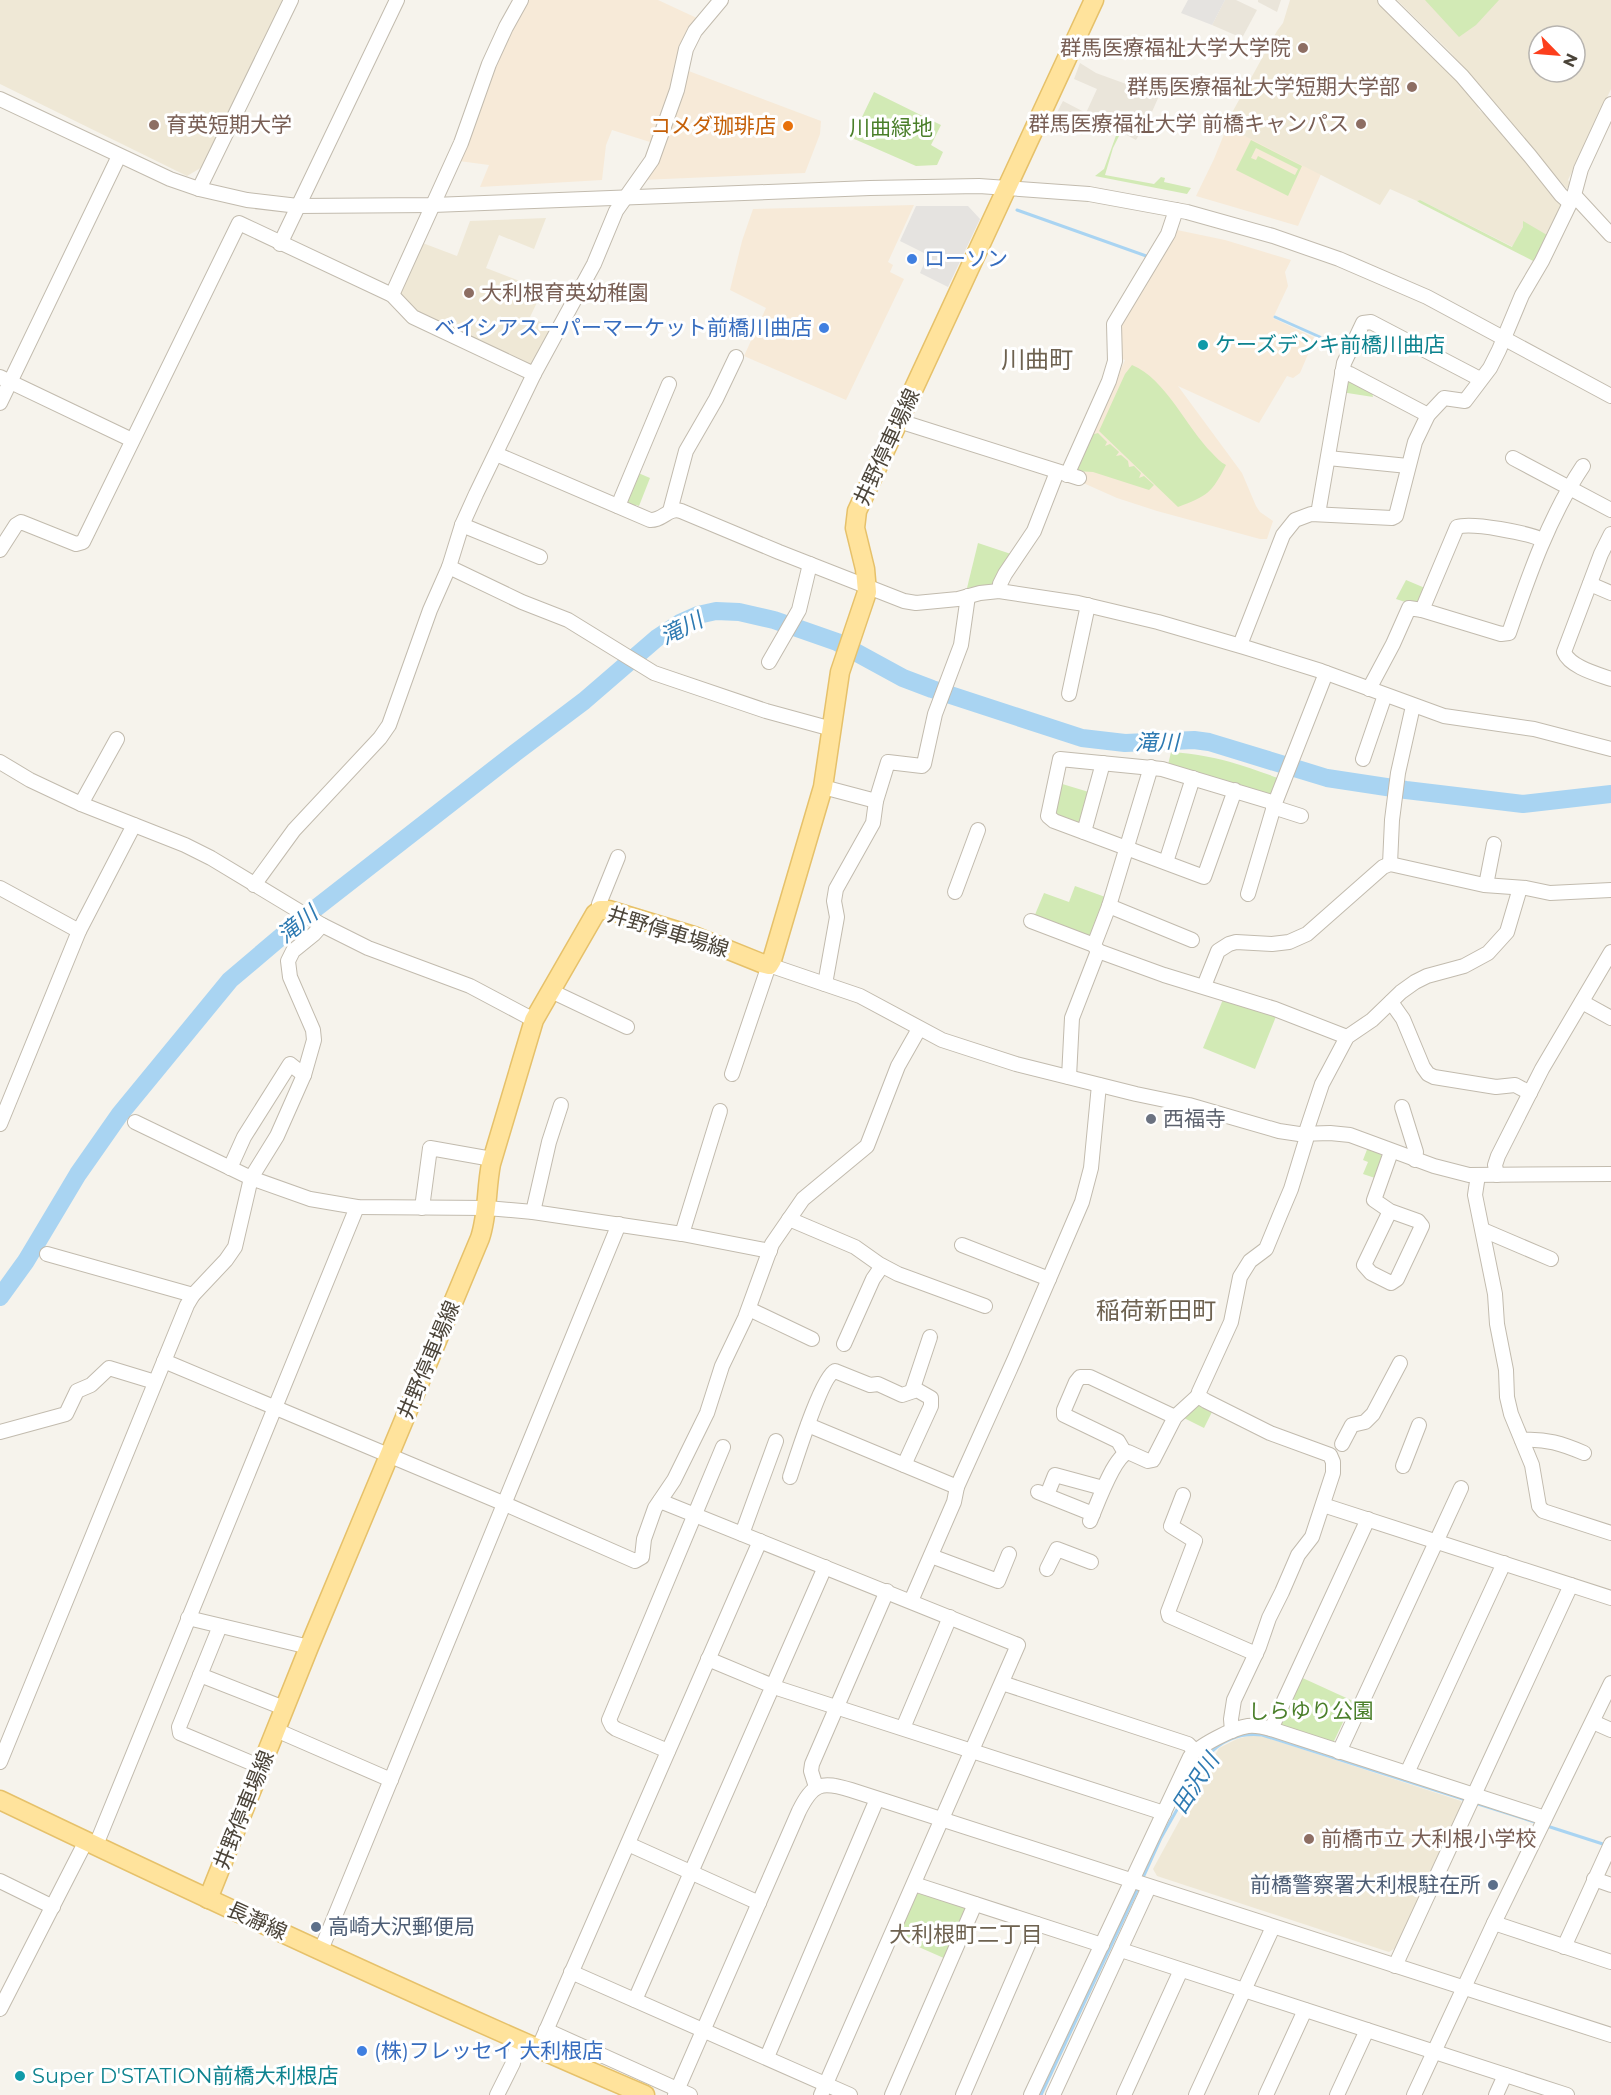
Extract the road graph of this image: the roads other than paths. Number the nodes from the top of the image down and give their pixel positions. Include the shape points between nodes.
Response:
1 (291, 0) edge
2 (396, 0) edge
3 (521, 0) edge
4 (721, 0) edge
5 (1094, 0) edge
6 (1385, 0) edge
7 (0, 99) edge
8 (1611, 104) edge
9 (118, 156) junction
10 (1005, 188) junction
11 (199, 189) junction
12 (627, 197) junction
13 (1572, 199) junction
14 (433, 205) junction
15 (298, 206) junction
16 (1176, 210) junction
17 (1611, 235) edge
18 (280, 244) junction
19 (392, 296) junction
20 (1505, 338) junction
21 (736, 357) dead end
22 (1342, 372) junction
23 (534, 374) junction
24 (5, 379) edge
25 (1480, 379) junction
26 (669, 384) dead end
27 (1611, 396) edge
28 (0, 403) edge
29 (1428, 415) junction
30 (899, 421) junction
31 (132, 440) junction
32 (496, 454) junction
33 (1328, 458) junction
34 (1513, 458) dead end
35 (1408, 466) junction
36 (1583, 466) dead end
37 (1068, 475) junction
38 (1568, 488) junction
39 (618, 506) junction
40 (1611, 510) edge
41 (670, 511) junction
42 (1318, 514) junction
43 (462, 525) junction
44 (1611, 534) edge
45 (1543, 540) junction
46 (0, 549) edge
47 (540, 557) dead end
48 (810, 564) junction
49 (449, 567) junction
50 (1590, 584) junction
51 (868, 587) junction
52 (999, 591) junction
53 (1611, 593) edge
54 (968, 596) junction
55 (1088, 605) junction
56 (1422, 610) junction
57 (1240, 645) junction
58 (769, 662) dead end
59 (1326, 673) junction
60 (1611, 679) edge
61 (1369, 689) junction
62 (1069, 694) dead end
63 (1385, 695) junction
64 (1413, 706) junction
65 (832, 729) junction
66 (117, 739) dead end
67 (1611, 749) edge
68 (1363, 759) dead end
69 (0, 762) edge
70 (1103, 763) junction
71 (1151, 767) junction
72 (1193, 778) junction
73 (823, 787) junction
74 (1235, 790) junction
75 (876, 801) junction
76 (81, 804) junction
77 (1274, 805) junction
78 (1301, 816) dead end
79 (134, 825) junction
80 (978, 830) dead end
81 (1084, 832) junction
82 (1494, 844) dead end
83 (1126, 847) junction
84 (618, 857) dead end
85 (1166, 862) junction
86 (1390, 864) junction
87 (254, 885) junction
88 (1486, 885) junction
89 (0, 888) edge
90 (1520, 888) junction
91 (955, 892) dead end
92 (1611, 892) edge
93 (1248, 894) dead end
94 (1109, 906) junction
95 (600, 910) junction
96 (1031, 921) dead end
97 (320, 923) junction
98 (79, 931) junction
99 (1192, 940) dead end
100 (1096, 948) junction
101 (1611, 952) edge
102 (769, 966) junction
103 (825, 984) junction
104 (1204, 986) junction
105 (551, 991) junction
106 (1391, 1002) junction
107 (1582, 1002) junction
108 (1611, 1018) edge
109 (534, 1020) junction
110 (627, 1027) dead end
111 (919, 1029) junction
112 (1347, 1037) junction
113 (732, 1074) dead end
114 (304, 1075) junction
115 (1070, 1077) junction
116 (1099, 1085) junction
117 (1530, 1093) junction
118 (561, 1105) dead end
119 (1402, 1107) dead end
120 (720, 1111) dead end
121 (135, 1122) dead end
122 (0, 1124) edge
123 (1306, 1134) junction
124 (1391, 1152) junction
125 (492, 1159) junction
126 (1415, 1160) junction
127 (230, 1168) junction
128 (1611, 1174) edge
129 (1478, 1175) junction
130 (1497, 1175) junction
131 (251, 1178) junction
132 (357, 1207) junction
133 (422, 1208) junction
134 (486, 1208) junction
135 (1390, 1211) junction
136 (533, 1212) junction
137 (789, 1219) junction
138 (619, 1224) junction
139 (1483, 1230) junction
140 (682, 1234) junction
141 (962, 1245) dead end
142 (770, 1251) junction
143 (47, 1254) dead end
144 (1551, 1259) dead end
145 (882, 1266) junction
146 (1049, 1279) junction
147 (193, 1295) junction
148 (985, 1306) dead end
149 (749, 1309) junction
150 (930, 1337) dead end
151 (812, 1339) dead end
152 (844, 1344) dead end
153 (164, 1361) junction
154 (1400, 1364) dead end
155 (155, 1382) junction
156 (912, 1391) junction
157 (1198, 1396) junction
158 (274, 1407) junction
159 (1175, 1417) junction
160 (808, 1425) junction
161 (1419, 1425) dead end
162 (0, 1432) edge
163 (1522, 1440) junction
164 (776, 1441) dead end
165 (1342, 1444) dead end
166 (723, 1447) dead end
167 (1125, 1453) junction
168 (1584, 1453) dead end
169 (388, 1455) junction
170 (904, 1465) junction
171 (1403, 1466) dead end
172 (790, 1477) dead end
173 (957, 1487) junction
174 (1103, 1488) junction
175 (1461, 1488) dead end
176 (1183, 1495) dead end
177 (660, 1501) junction
178 (506, 1504) junction
179 (1323, 1505) junction
180 (696, 1515) junction
181 (1368, 1520) junction
182 (1611, 1533) edge
183 (742, 1534) junction
184 (760, 1541) junction
185 (1436, 1541) junction
186 (1009, 1554) dead end
187 (931, 1556) junction
188 (1091, 1562) dead end
189 (1503, 1563) junction
190 (825, 1566) junction
191 (1047, 1569) dead end
192 (1571, 1585) junction
193 (887, 1591) junction
194 (1611, 1598) edge
195 (911, 1601) junction
196 (950, 1617) junction
197 (188, 1618) junction
198 (220, 1626) junction
199 (309, 1647) junction
200 (1256, 1654) junction
201 (708, 1659) junction
202 (200, 1674) junction
203 (1002, 1683) junction
204 (1611, 1683) edge
205 (772, 1686) junction
206 (836, 1707) junction
207 (284, 1708) junction
208 (1593, 1722) junction
209 (903, 1728) junction
210 (276, 1730) junction
211 (1271, 1730) junction
212 (1611, 1730) edge
213 (1232, 1731) junction
214 (668, 1751) junction
215 (972, 1751) junction
216 (1195, 1751) junction
217 (1339, 1752) junction
218 (0, 1762) edge
219 (261, 1767) junction
220 (1407, 1773) junction
221 (392, 1780) junction
222 (816, 1787) junction
223 (1474, 1795) junction
224 (878, 1799) junction
225 (0, 1800) edge
226 (1164, 1813) junction
227 (1545, 1818) junction
228 (942, 1820) junction
229 (91, 1843) junction
230 (628, 1844) junction
231 (1611, 1844) edge
232 (691, 1872) junction
233 (1594, 1879) junction
234 (0, 1881) edge
235 (1132, 1881) junction
236 (914, 1884) junction
237 (1611, 1885) edge
238 (1149, 1887) junction
239 (208, 1899) junction
240 (759, 1902) junction
241 (975, 1904) junction
242 (53, 1907) junction
243 (1494, 1923) junction
244 (1037, 1924) junction
245 (1273, 1927) junction
246 (1102, 1945) junction
247 (1564, 1947) junction
248 (321, 1950) junction
249 (1121, 1950) junction
250 (1611, 1962) edge
251 (1395, 1966) junction
252 (1181, 1970) junction
253 (571, 1972) junction
254 (1464, 1988) junction
255 (1245, 1990) junction
256 (635, 2000) junction
257 (0, 2009) edge
258 (1305, 2010) junction
259 (546, 2030) junction
260 (703, 2030) junction
261 (1367, 2030) junction
262 (1611, 2035) edge
263 (517, 2040) junction
264 (537, 2049) junction
265 (1053, 2049) junction
266 (1433, 2052) junction
267 (767, 2057) junction
268 (1070, 2057) junction
269 (1505, 2075) junction
270 (823, 2090) edge
271 (681, 2093) edge
272 (496, 2095) edge
273 (645, 2095) edge
274 (850, 2095) edge
275 (892, 2095) edge
276 (963, 2095) edge
277 (1031, 2095) edge
278 (1053, 2095) edge
279 (1124, 2095) edge
280 (1196, 2095) edge
281 (1266, 2095) edge
282 (1337, 2095) edge
283 (1413, 2095) edge
284 (1496, 2095) edge
285 (1567, 2095) edge

1 - 11 street
2 - 15 street
3 - 14 street via 489,64 461,143
4 - 12 street via 686,49 657,148
5 - 10 main road, 井野停車場線
6 - 13 street via 1462,76
7 - 9 street
8 - 13 street via 1581,169
9 - 11 street
9 - 24 street
10 - 12 street via 870,188
10 - 16 street via 1089,194
10 - 30 main road, 井野停車場線
11 - 15 street
12 - 14 street
12 - 23 street via 616,211 594,264
13 - 17 street
13 - 20 street via 1519,302
14 - 15 street
14 - 19 street
15 - 18 street
16 - 20 street via 1274,236 1339,259 1427,297
16 - 37 street via 1168,234 1114,324 1115,361 1109,381
18 - 19 street
18 - 31 street via 239,222
19 - 23 street via 413,317
20 - 25 street
20 - 27 street
21 - 41 street via 686,451
22 - 25 street via 1347,353 1361,326 1368,321
22 - 29 street
22 - 33 street
23 - 32 street
24 - 28 street
24 - 31 street
25 - 29 street via 1465,401 1444,398
26 - 39 street
29 - 35 street
30 - 37 street
30 - 51 main road, 井野停車場線 via 855,516
31 - 46 street via 83,542 76,544 21,522
32 - 39 street
32 - 43 street
33 - 35 street
33 - 42 street
34 - 38 street
35 - 42 street via 1396,516
36 - 38 street
37 - 52 street via 1005,574
38 - 40 street
38 - 45 street
39 - 41 street via 650,520
41 - 48 street via 681,511
42 - 57 street via 1302,516 1283,535
43 - 47 street
43 - 49 street
44 - 50 street
45 - 56 street via 1522,533 1457,527
45 - 56 street via 1509,633 1501,634
48 - 51 street
48 - 58 street via 798,612
49 - 65 street via 568,620 666,677
49 - 87 street via 387,730 294,830
50 - 53 street
50 - 60 street via 1564,652 1576,664
51 - 54 street via 909,602
51 - 65 main road via 843,661
52 - 54 street
52 - 55 street
54 - 75 street via 961,645 932,724 924,764 888,762
55 - 57 street
55 - 62 street
56 - 61 street via 1407,610
57 - 59 street
59 - 61 street
59 - 77 street
61 - 63 street
63 - 64 street
63 - 68 street
64 - 67 street via 1450,717 1534,729
64 - 86 street via 1398,773
65 - 73 main road
66 - 76 street
69 - 76 street
70 - 71 street
70 - 81 street
70 - 81 street via 1060,759 1048,816
71 - 72 street
71 - 83 street
72 - 74 street
72 - 85 street
73 - 75 street
73 - 102 main road
74 - 77 street
74 - 85 street via 1204,877
75 - 103 street via 873,823 836,889 837,917
76 - 79 street
77 - 78 street
77 - 93 street
79 - 87 street via 211,858
79 - 98 street
80 - 91 street
81 - 83 street
82 - 88 street
83 - 85 street
83 - 94 street
84 - 95 street
86 - 88 street
86 - 104 street via 1307,934 1272,944 1236,942 1218,951
87 - 97 street
88 - 90 street
89 - 98 street
90 - 92 street via 1550,893
90 - 106 street via 1511,924 1488,953 1464,966 1421,979
94 - 99 street
94 - 100 street
95 - 102 main road, 井野停車場線 via 694,936
95 - 105 main road, 井野停車場線
96 - 100 street
97 - 109 street via 368,948 470,986
97 - 114 street via 288,961 294,987 313,1030
98 - 122 street
100 - 104 street
100 - 115 street via 1072,1018
101 - 107 street
102 - 103 street
102 - 113 street
103 - 111 street via 874,1003
104 - 112 street
105 - 109 main road, 井野停車場線
105 - 110 street
106 - 112 street
106 - 117 street via 1428,1074 1496,1087 1515,1085
107 - 108 street
107 - 117 street
109 - 125 main road, 井野停車場線
111 - 115 street via 1016,1064
111 - 137 street via 898,1066 867,1146 803,1199
112 - 123 street via 1322,1084
114 - 127 street via 290,1064 244,1137
114 - 131 street via 277,1137
115 - 116 street
116 - 123 street via 1189,1105 1278,1131
116 - 146 street via 1091,1168 1082,1202
117 - 130 street via 1496,1161
118 - 136 street
119 - 126 street
120 - 140 street
121 - 127 street
123 - 124 street via 1350,1135
123 - 157 street via 1284,1206 1266,1249 1250,1261 1240,1277 1231,1322
124 - 126 street
124 - 135 street via 1374,1200
125 - 133 street via 430,1148
125 - 134 main road, 井野停車場線
126 - 129 street
127 - 131 street
128 - 130 street
129 - 130 street
129 - 139 street via 1475,1195
131 - 132 street via 310,1199
131 - 147 street via 236,1247
132 - 133 street
132 - 158 street
133 - 134 street
134 - 136 street
134 - 169 main road, 井野停車場線 via 477,1245
135 - 135 street via 1422,1226 1397,1279 1391,1283 1364,1265
136 - 138 street
137 - 142 street
137 - 145 street via 855,1247
138 - 140 street
138 - 178 street
139 - 144 street
139 - 163 street via 1507,1397
140 - 142 street
141 - 146 street
142 - 149 street
143 - 147 street
145 - 148 street
145 - 152 street
146 - 173 street
147 - 153 street
149 - 151 street
149 - 177 street via 722,1366 707,1413
150 - 156 street
153 - 155 street
153 - 158 street
154 - 165 street via 1372,1414 1365,1422 1352,1425
155 - 162 street via 110,1368 91,1385 77,1390 66,1414
155 - 218 street
156 - 160 street via 902,1395 832,1372
156 - 170 street via 929,1396 932,1403
157 - 159 street
157 - 179 street via 1266,1431 1330,1455 1333,1473
158 - 169 street
158 - 197 street
159 - 167 street via 1152,1460
159 - 167 street via 1090,1377 1080,1377 1064,1415 1118,1441
160 - 170 street
160 - 172 street
161 - 171 street
163 - 168 street via 1557,1442
163 - 182 street via 1532,1465 1541,1509
164 - 183 street
166 - 180 street
167 - 174 street
169 - 178 street
169 - 199 main road, 井野停車場線
170 - 173 street
173 - 187 street
174 - 174 street via 1092,1517 1043,1493 1055,1475
175 - 185 street
176 - 200 street via 1170,1526 1195,1540 1167,1623
177 - 178 street via 650,1520 642,1557 635,1561
177 - 180 street
178 - 221 street
179 - 181 street
179 - 200 street via 1312,1537 1298,1555
180 - 183 street
180 - 214 street via 609,1720 616,1729
181 - 185 street
181 - 211 street
183 - 184 street
184 - 190 street
184 - 201 street
185 - 189 street
185 - 217 street
186 - 187 street via 998,1581
187 - 195 street
188 - 191 street via 1057,1549
189 - 192 street
189 - 220 street
190 - 193 street
190 - 205 street
192 - 194 street
192 - 223 street
193 - 195 street
193 - 206 street
195 - 196 street
196 - 203 street via 1018,1645
196 - 209 street
197 - 198 street
197 - 229 street
198 - 199 street
198 - 202 street
199 - 207 main road, 井野停車場線
200 - 213 street via 1234,1700
201 - 205 street
201 - 214 street
202 - 207 street
202 - 219 street via 180,1733
203 - 215 street
203 - 216 street via 1188,1744
204 - 208 street
205 - 206 street
205 - 232 street
206 - 209 street
206 - 222 street via 812,1764
207 - 210 main road, 井野停車場線
208 - 212 street
208 - 227 street
209 - 215 street
210 - 219 main road, 井野停車場線
210 - 221 street
211 - 213 street via 1250,1726
211 - 217 street
213 - 216 street
214 - 230 street
215 - 226 street
215 - 228 street
216 - 226 street
217 - 220 street
219 - 239 main road, 井野停車場線
220 - 223 street
221 - 248 street
222 - 224 street via 836,1785
222 - 240 street via 805,1800
223 - 227 street
223 - 251 street
224 - 228 street
224 - 267 street
225 - 229 main road, 長瀞線
226 - 235 street
227 - 243 street
228 - 235 street
228 - 236 street
229 - 239 main road, 長瀞線
229 - 242 street
230 - 232 street
230 - 253 street
231 - 233 street
232 - 240 street
232 - 256 street
233 - 237 street
233 - 247 street
234 - 242 street
235 - 238 street
235 - 246 street
236 - 241 street
236 - 270 street
238 - 245 street
238 - 249 street
239 - 248 main road, 長瀞線
240 - 260 street
241 - 244 street
241 - 275 street
242 - 257 street
243 - 247 street
243 - 254 street
244 - 246 street
244 - 276 street
245 - 251 street
245 - 255 street
246 - 265 street
247 - 250 street
248 - 263 main road, 長瀞線
249 - 252 street
249 - 268 street
251 - 254 street
252 - 255 street
252 - 279 street
253 - 256 street
253 - 259 street
254 - 262 street
254 - 266 street
255 - 258 street
255 - 280 street
256 - 260 street
258 - 261 street
258 - 281 street
259 - 264 street
259 - 271 street
260 - 267 street
260 - 271 street
261 - 266 street
261 - 282 street
263 - 264 main road, 長瀞線
263 - 272 street via 513,2063
264 - 273 main road, 長瀞線
265 - 268 street
265 - 277 street
266 - 269 street
266 - 283 street
267 - 270 street
268 - 278 street
269 - 284 street
269 - 285 street
270 - 274 street

